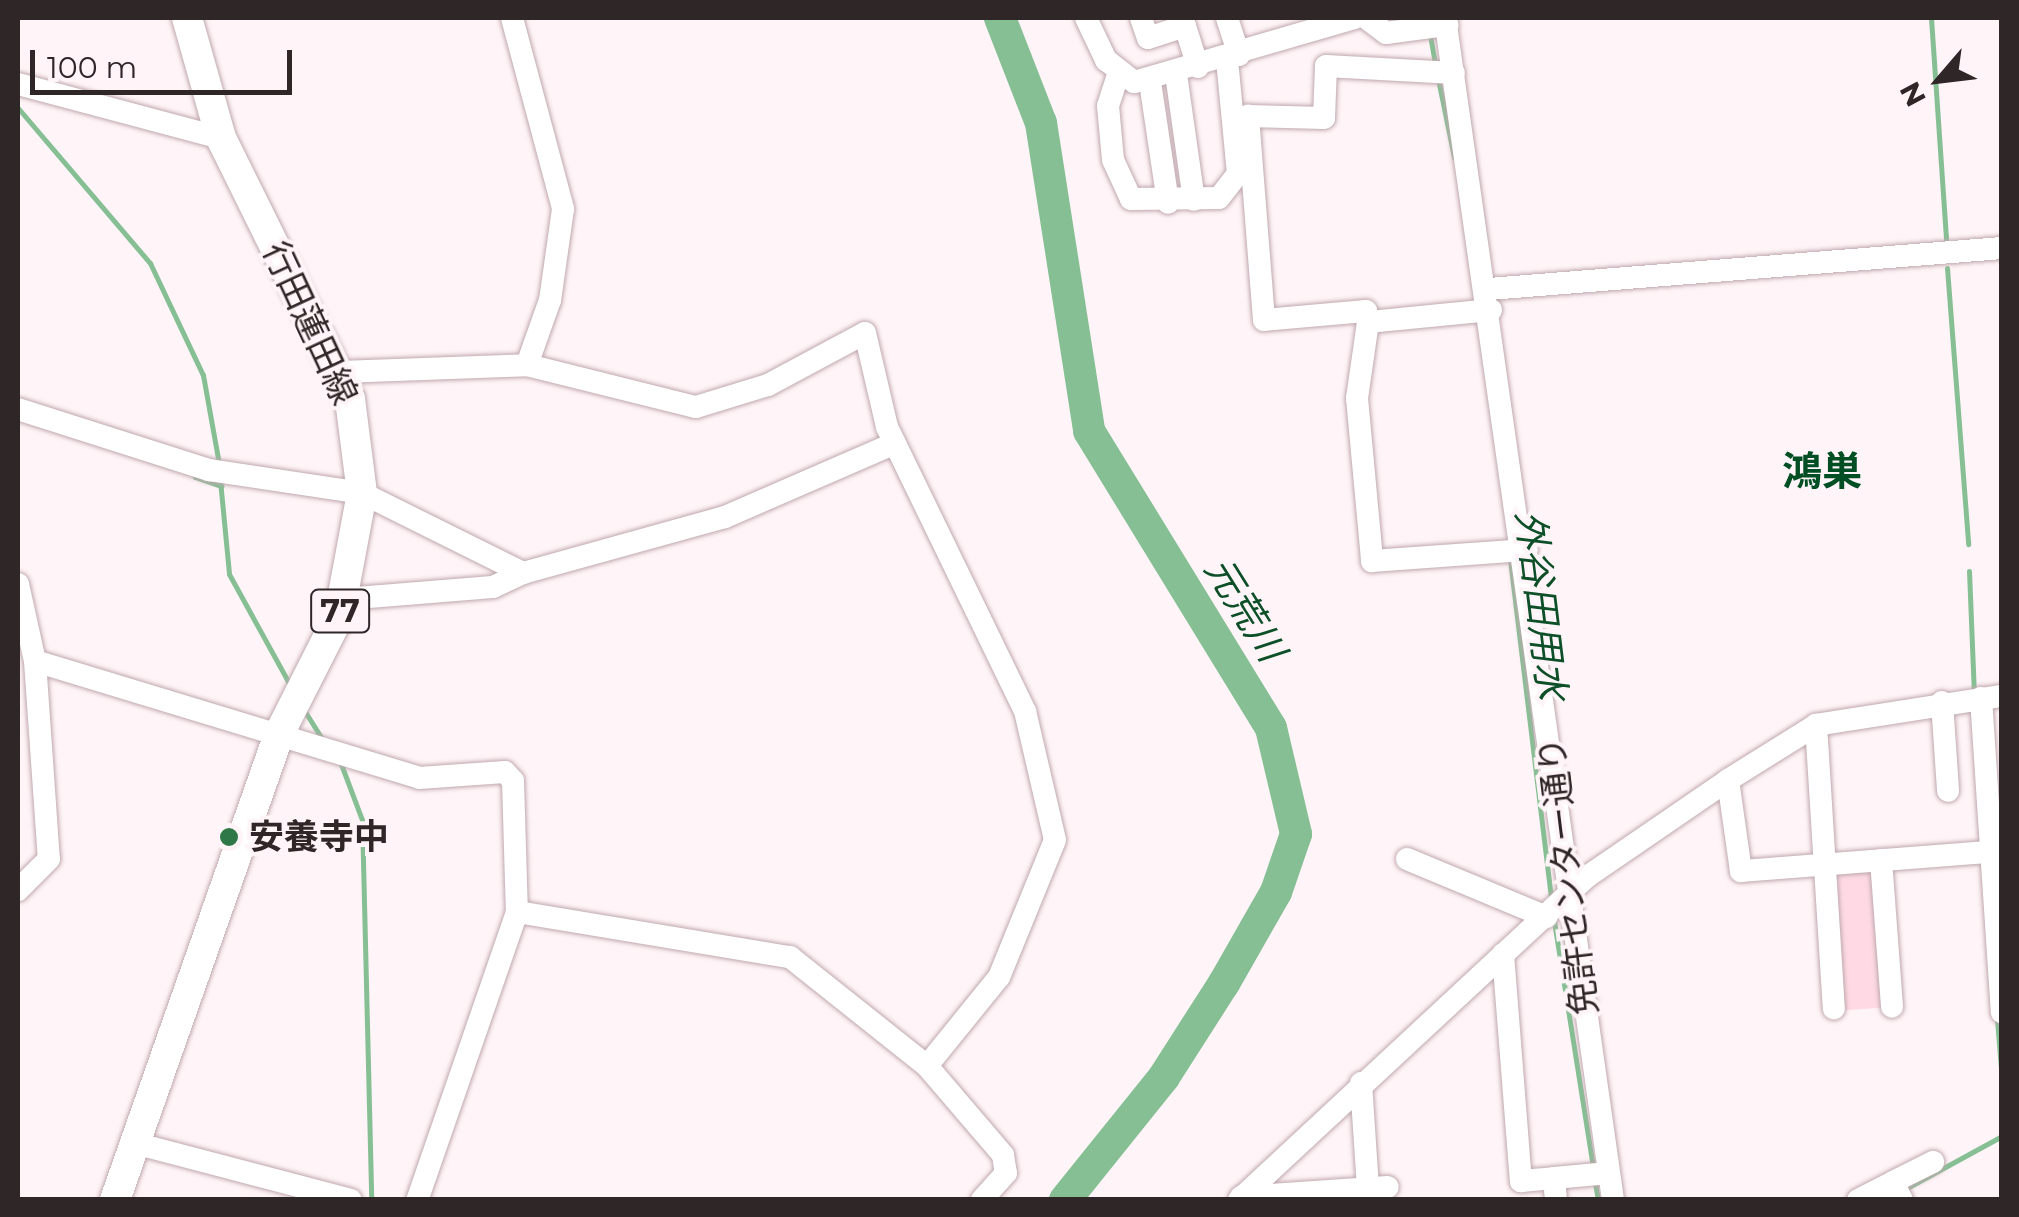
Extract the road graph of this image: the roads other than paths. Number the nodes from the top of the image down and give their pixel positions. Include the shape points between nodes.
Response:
1 (187, 18) edge
2 (512, 18) edge
3 (1086, 18) edge
4 (1141, 18) edge
5 (1228, 18) edge
6 (1354, 18) edge
7 (1366, 18) edge
8 (1446, 21) edge
9 (1286, 29) edge
10 (1233, 57) junction
11 (1187, 71) junction
12 (1454, 73) junction
13 (1118, 75) junction
14 (1150, 82) junction
15 (18, 84) edge
16 (221, 138) junction
17 (1194, 200) junction
18 (1168, 203) junction
19 (2002, 248) edge
20 (1490, 300) junction
21 (1368, 322) junction
22 (527, 365) junction
23 (340, 372) junction
24 (18, 409) edge
25 (895, 443) junction
26 (362, 493) junction
27 (1527, 550) junction
28 (523, 573) junction
29 (18, 584) edge
30 (344, 599) junction
31 (34, 660) junction
32 (1991, 697) edge
33 (1942, 702) junction
34 (1816, 726) junction
35 (278, 736) junction
36 (1728, 780) junction
37 (1948, 792) dead end
38 (1996, 851) edge
39 (1406, 859) dead end
40 (1882, 860) junction
41 (1826, 864) junction
42 (18, 890) edge
43 (1567, 897) junction
44 (517, 912) junction
45 (1546, 917) junction
46 (1503, 954) junction
47 (1834, 1008) dead end
48 (1892, 1008) dead end
49 (2002, 1012) edge
50 (927, 1066) junction
51 (1360, 1083) junction
52 (134, 1144) junction
53 (1934, 1162) dead end
54 (1609, 1173) junction
55 (1555, 1189) edge
56 (1897, 1191) edge
57 (1240, 1198) edge
58 (115, 1200) edge
59 (352, 1200) edge
60 (417, 1200) edge
61 (982, 1200) edge
62 (1613, 1200) edge
63 (1858, 1200) edge

1 - 16 main road, 行田蓮田線 / 77
2 - 22 street via 563,209 550,300
3 - 13 street
4 - 11 street via 1148,38 1185,26
5 - 10 street
6 - 9 street
7 - 8 street via 1386,33
8 - 12 street, 免許センター通り
9 - 10 street
10 - 11 street
10 - 17 street via 1238,174 1219,198
11 - 14 street
11 - 17 street
12 - 20 street, 免許センター通り
12 - 21 street via 1326,66 1324,118 1248,116 1264,320 1366,311
13 - 14 street
13 - 18 street via 1108,106 1121,186 1144,205
14 - 18 street
15 - 16 street
16 - 23 main road, 行田蓮田線 / 77
17 - 18 street
19 - 20 street
20 - 21 street
20 - 27 street, 免許センター通り
21 - 27 street via 1357,398 1372,562
22 - 23 street
22 - 25 street via 696,408 768,386 865,333
23 - 26 main road, 行田蓮田線 / 77
24 - 26 street via 209,470
25 - 28 street via 726,516
25 - 50 street via 1025,711 1056,840 999,977
26 - 28 street
26 - 30 main road, 行田蓮田線 / 77
27 - 43 street, 免許センター通り
28 - 30 street via 493,587
29 - 31 street
30 - 35 main road, 行田蓮田線 / 77
31 - 35 street
31 - 42 street via 48,859
32 - 33 street
32 - 38 street
33 - 34 street
33 - 37 street
34 - 36 street
34 - 41 street
35 - 44 street via 419,778 505,772
35 - 52 main road, 行田蓮田線 / 77
36 - 41 street via 1740,872
36 - 43 street
38 - 40 street
38 - 49 street
39 - 45 street
40 - 41 street
40 - 48 street
41 - 47 street
43 - 45 street
43 - 54 street, 免許センター通り
44 - 50 street via 790,957
44 - 60 street
45 - 46 street
46 - 51 street
46 - 55 street via 1521,1181
50 - 61 street via 1003,1154 1006,1173
51 - 57 street
51 - 57 street via 1378,1188
52 - 58 main road, 行田蓮田線 / 77
52 - 59 street
53 - 56 street
54 - 55 street
54 - 62 street, 免許センター通り
56 - 63 street

